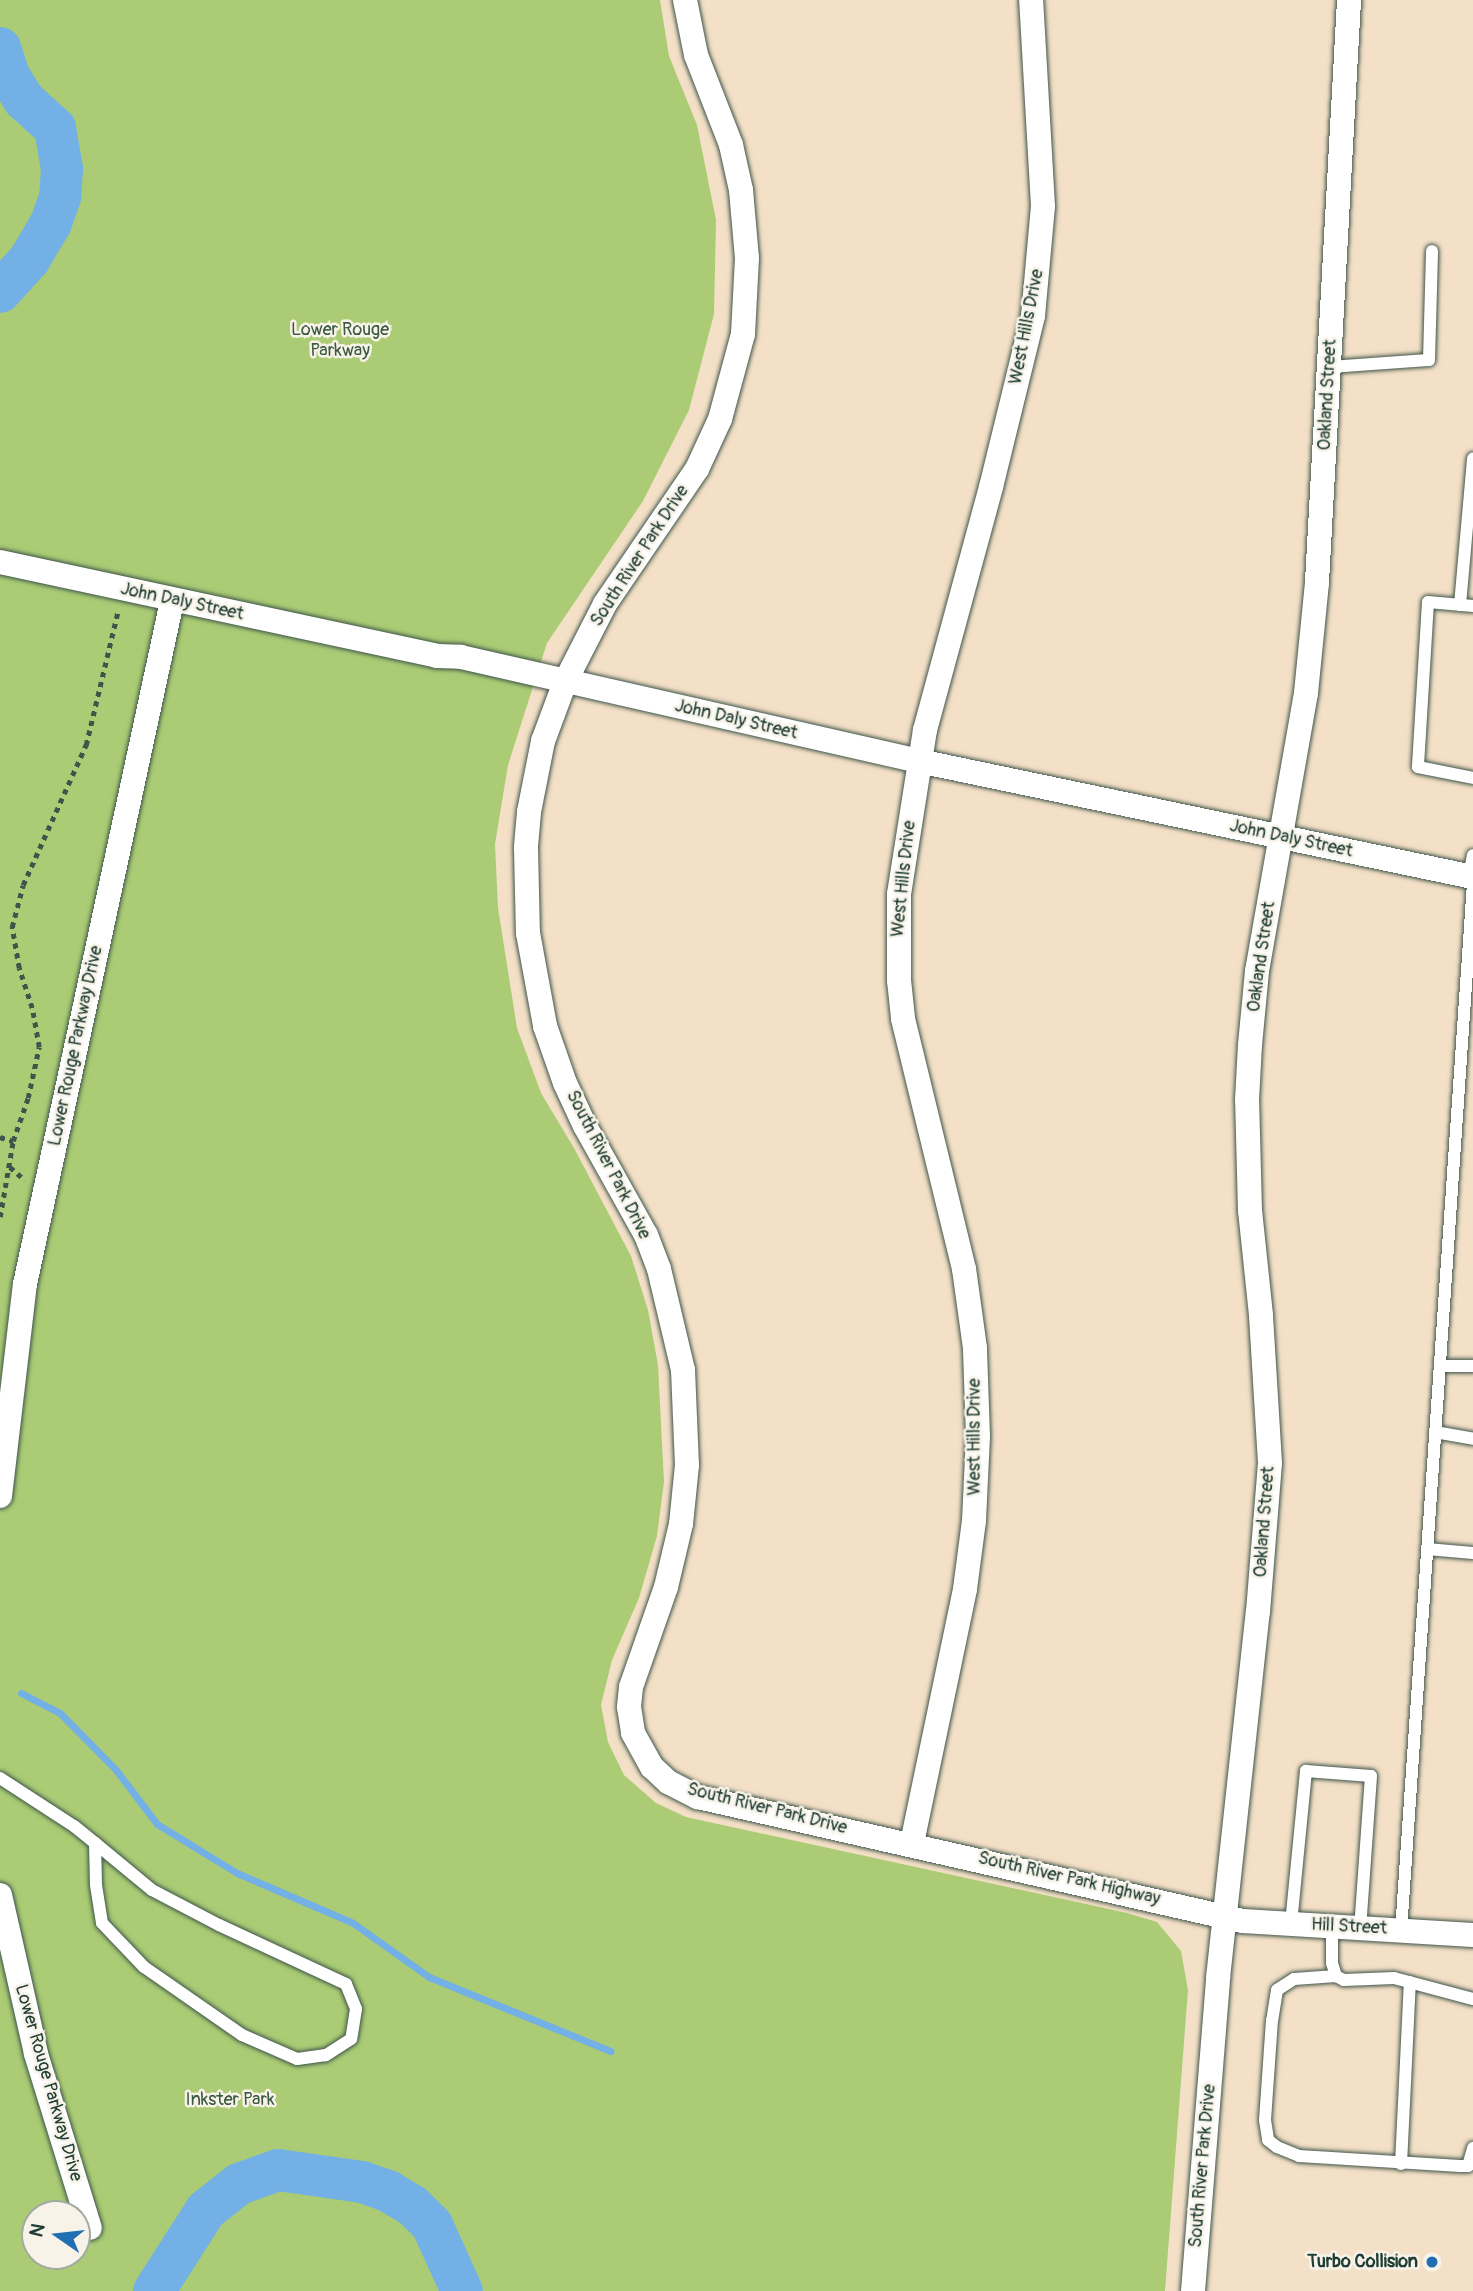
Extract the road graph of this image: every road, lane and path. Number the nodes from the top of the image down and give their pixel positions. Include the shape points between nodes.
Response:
1 (685, 0) edge
2 (1031, 0) edge
3 (1349, 0) edge
4 (1432, 251) dead end
5 (1329, 367) junction
6 (1473, 459) edge
7 (0, 562) edge
8 (124, 590) junction
9 (172, 601) junction
10 (1467, 605) edge
11 (565, 682) junction
12 (919, 761) junction
13 (1473, 778) edge
14 (1281, 838) junction
15 (1472, 873) edge
16 (0, 1137) edge
17 (13, 1140) junction
18 (0, 1217) edge
19 (1440, 1366) junction
20 (1473, 1366) edge
21 (1435, 1432) junction
22 (1473, 1438) edge
23 (0, 1496) edge
24 (1427, 1549) junction
25 (1473, 1553) edge
26 (0, 1778) edge
27 (95, 1843) junction
28 (912, 1843) junction
29 (0, 1895) edge
30 (1225, 1916) junction
31 (1291, 1924) junction
32 (1332, 1926) junction
33 (1360, 1928) junction
34 (1401, 1931) junction
35 (1473, 1935) edge
36 (1336, 1976) junction
37 (1410, 1982) junction
38 (1473, 1999) edge
39 (1473, 2148) edge
40 (1401, 2164) junction
41 (81, 2200) edge
42 (1192, 2291) edge

1 - 11 street, South River Park Drive via 696,55 731,145 741,190 747,258 743,334 720,419 697,469 605,604
2 - 12 street, West Hills Drive via 1042,206 1033,316
3 - 5 street, Oakland Street
4 - 5 lane via 1429,359
5 - 14 street, Oakland Street via 1306,693
6 - 10 lane
7 - 8 street, John Daly Street
8 - 9 street, John Daly Street
8 - 17 path via 86,746 23,885 12,927 39,1047
9 - 11 street, John Daly Street
9 - 23 street, Lower Rouge Parkway Drive via 25,1284
10 - 13 lane via 1428,602 1418,767
11 - 12 street, John Daly Street
11 - 28 street, South River Park Drive via 543,741 529,812 526,884 532,968 545,1026 565,1083 630,1202 659,1269 677,1334 687,1405 681,1524 666,1587 631,1687 633,1733 652,1767 686,1792
12 - 14 street, John Daly Street
12 - 28 street, West Hills Drive via 899,894 899,981 909,1056 964,1269 975,1348 978,1436 965,1589
14 - 15 street, John Daly Street
14 - 30 street, Oakland Street via 1257,971 1247,1100 1250,1211 1269,1463
15 - 19 lane
16 - 17 path
17 - 18 path
19 - 20 lane
19 - 21 lane
21 - 22 lane
21 - 24 lane
24 - 25 lane
24 - 34 lane
26 - 27 lane
27 - 27 lane via 152,1890 346,1984 356,2009 351,2039 327,2055 297,2059 242,2035 144,1967 102,1923
28 - 30 street, South River Park Highway
29 - 41 street, Lower Rouge Parkway Drive via 36,2054
30 - 31 street, Hill Street
30 - 42 street, South River Park Drive
31 - 32 street, Hill Street
31 - 33 lane via 1306,1771 1371,1776
32 - 33 street, Hill Street
32 - 36 lane
33 - 34 street, Hill Street
34 - 35 street, Hill Street
36 - 37 lane
36 - 40 lane via 1294,1979 1277,1990 1265,2120 1268,2140 1298,2156
37 - 38 lane
37 - 40 lane
39 - 40 lane via 1468,2166

